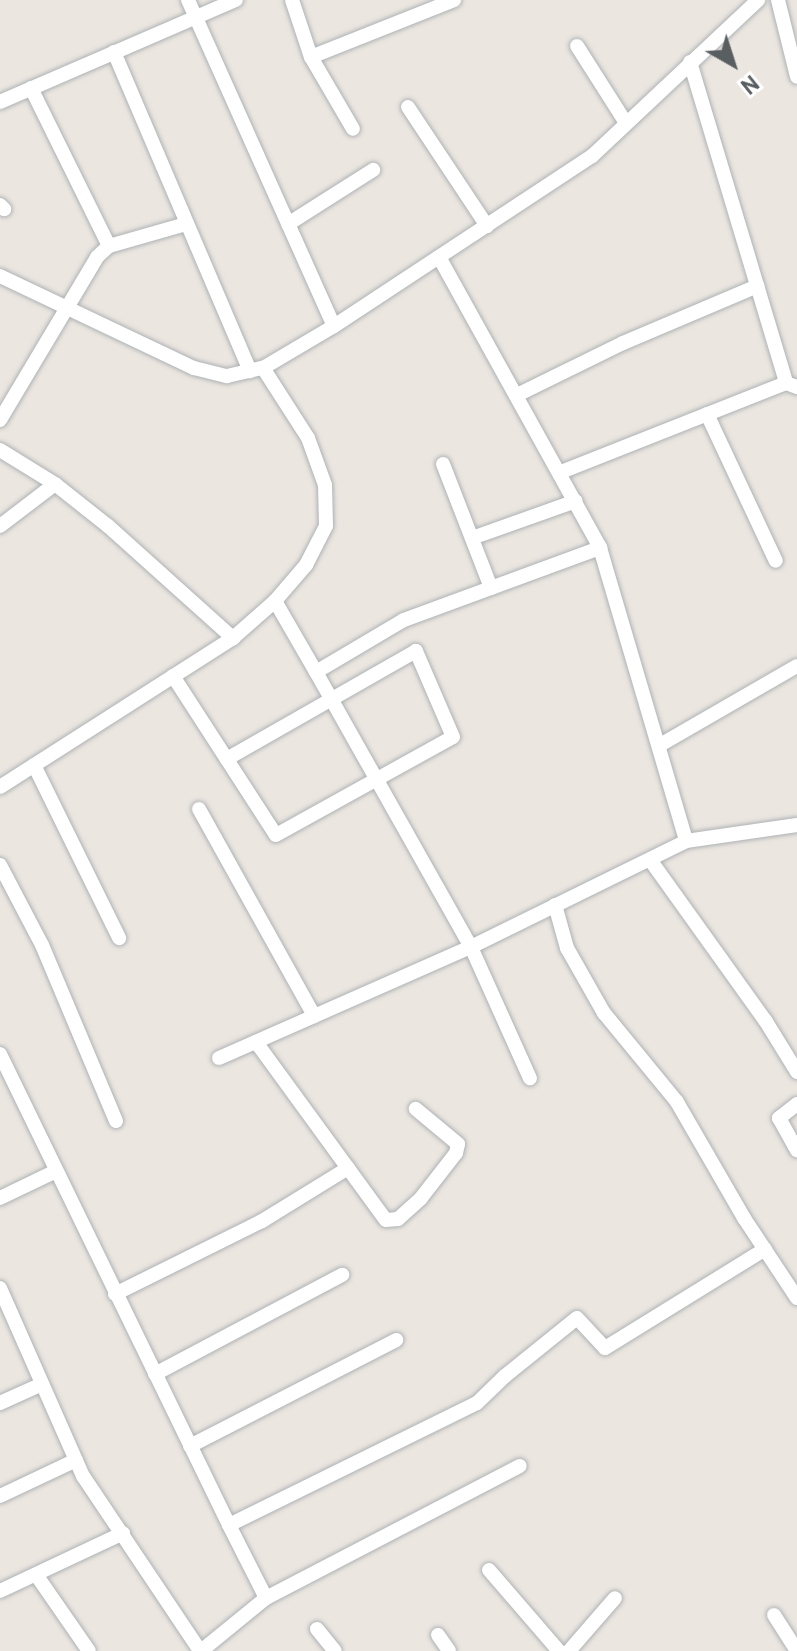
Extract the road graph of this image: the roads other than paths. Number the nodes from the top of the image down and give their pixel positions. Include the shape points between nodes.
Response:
1 (188, 0) edge
2 (236, 0) edge
3 (292, 0) edge
4 (454, 0) edge
5 (758, 0) edge
6 (778, 0) edge
7 (195, 16) junction
8 (577, 46) dead end
9 (114, 52) junction
10 (311, 57) junction
11 (690, 62) junction
12 (797, 77) edge
13 (31, 88) junction
14 (0, 102) edge
15 (408, 107) dead end
16 (626, 123) junction
17 (353, 129) dead end
18 (373, 170) dead end
19 (186, 224) junction
20 (288, 224) junction
21 (487, 226) junction
22 (109, 246) junction
23 (439, 257) junction
24 (0, 276) edge
25 (757, 286) junction
26 (66, 307) junction
27 (334, 326) junction
28 (256, 369) junction
29 (791, 385) edge
30 (517, 395) junction
31 (707, 414) junction
32 (0, 420) edge
33 (0, 450) edge
34 (443, 464) dead end
35 (561, 472) junction
36 (55, 484) junction
37 (576, 501) junction
38 (0, 526) edge
39 (472, 538) junction
40 (600, 548) junction
41 (776, 561) dead end
42 (491, 588) junction
43 (275, 601) junction
44 (233, 638) junction
45 (797, 666) edge
46 (316, 672) junction
47 (173, 676) junction
48 (331, 698) junction
49 (660, 745) junction
50 (227, 759) junction
51 (34, 765) junction
52 (376, 777) junction
53 (0, 787) edge
54 (199, 809) dead end
55 (797, 825) edge
56 (686, 841) junction
57 (651, 861) junction
58 (0, 865) edge
59 (555, 905) junction
60 (119, 938) dead end
61 (471, 947) junction
62 (314, 1016) junction
63 (256, 1042) junction
64 (0, 1054) edge
65 (219, 1058) dead end
66 (797, 1072) edge
67 (530, 1078) dead end
68 (797, 1104) edge
69 (416, 1109) dead end
70 (116, 1121) dead end
71 (797, 1150) edge
72 (348, 1168) junction
73 (56, 1171) junction
74 (0, 1198) edge
75 (765, 1249) junction
76 (342, 1275) dead end
77 (0, 1288) edge
78 (115, 1294) junction
79 (797, 1297) edge
80 (4, 1308) edge
81 (396, 1340) dead end
82 (155, 1374) junction
83 (42, 1384) junction
84 (0, 1403) edge
85 (190, 1446) junction
86 (76, 1460) junction
87 (520, 1466) dead end
88 (0, 1496) edge
89 (229, 1525) junction
90 (123, 1533) junction
91 (489, 1570) dead end
92 (37, 1576) junction
93 (0, 1591) edge
94 (266, 1598) junction
95 (615, 1598) dead end
96 (774, 1615) dead end
97 (317, 1629) dead end
98 (438, 1635) dead end
99 (89, 1651) edge
100 (200, 1651) edge
101 (335, 1651) edge
102 (449, 1651) edge
103 (559, 1651) edge
104 (569, 1651) edge
105 (797, 1651) edge

1 - 7 street
2 - 7 street
3 - 10 street
4 - 10 street
5 - 11 street
6 - 12 street
7 - 9 street
7 - 20 street
8 - 16 street
9 - 13 street
9 - 19 street
10 - 17 street
11 - 16 street
11 - 25 street
13 - 14 street
13 - 22 street
15 - 21 street
16 - 21 street via 592,156
18 - 20 street
19 - 22 street
19 - 28 street
20 - 27 street
21 - 23 street
22 - 26 street
23 - 27 street
23 - 30 street
24 - 26 street
25 - 29 street
25 - 30 street
26 - 28 street via 194,368 227,376
26 - 32 street
27 - 28 street
28 - 43 street via 308,438 325,485 326,526 306,565
29 - 31 street
30 - 35 street
31 - 35 street
31 - 41 street
33 - 36 street
34 - 39 street
35 - 37 street
36 - 38 street
36 - 44 street
37 - 39 street
37 - 40 street
39 - 42 street
40 - 42 street
40 - 49 street
42 - 46 street via 404,620
43 - 44 street
43 - 46 street
44 - 47 street
45 - 49 street
46 - 48 street
47 - 50 street
47 - 51 street
48 - 50 street
48 - 52 street
48 - 52 street via 416,651 453,737
49 - 56 street
50 - 52 street via 276,835
51 - 53 street
51 - 60 street
52 - 61 street
54 - 62 street
55 - 56 street
56 - 57 street
57 - 59 street
57 - 66 street
58 - 70 street via 42,945
59 - 61 street
59 - 75 street via 567,948 604,1013 677,1102
61 - 62 street
61 - 67 street
62 - 63 street
63 - 65 street
63 - 72 street
64 - 73 street
68 - 71 street via 779,1118
69 - 72 street via 458,1144 421,1198 398,1219 386,1220
72 - 78 street via 262,1221
73 - 74 street
73 - 78 street
75 - 79 street
75 - 89 street via 605,1348 577,1318 477,1403
76 - 82 street
77 - 80 street
78 - 82 street
80 - 83 street
81 - 85 street
82 - 85 street
83 - 84 street
83 - 86 street
85 - 89 street
86 - 88 street
86 - 90 street
87 - 94 street
89 - 94 street
90 - 92 street
90 - 100 street
91 - 103 street
92 - 93 street
92 - 99 street
94 - 100 street
95 - 104 street
96 - 105 street
97 - 101 street
98 - 102 street

